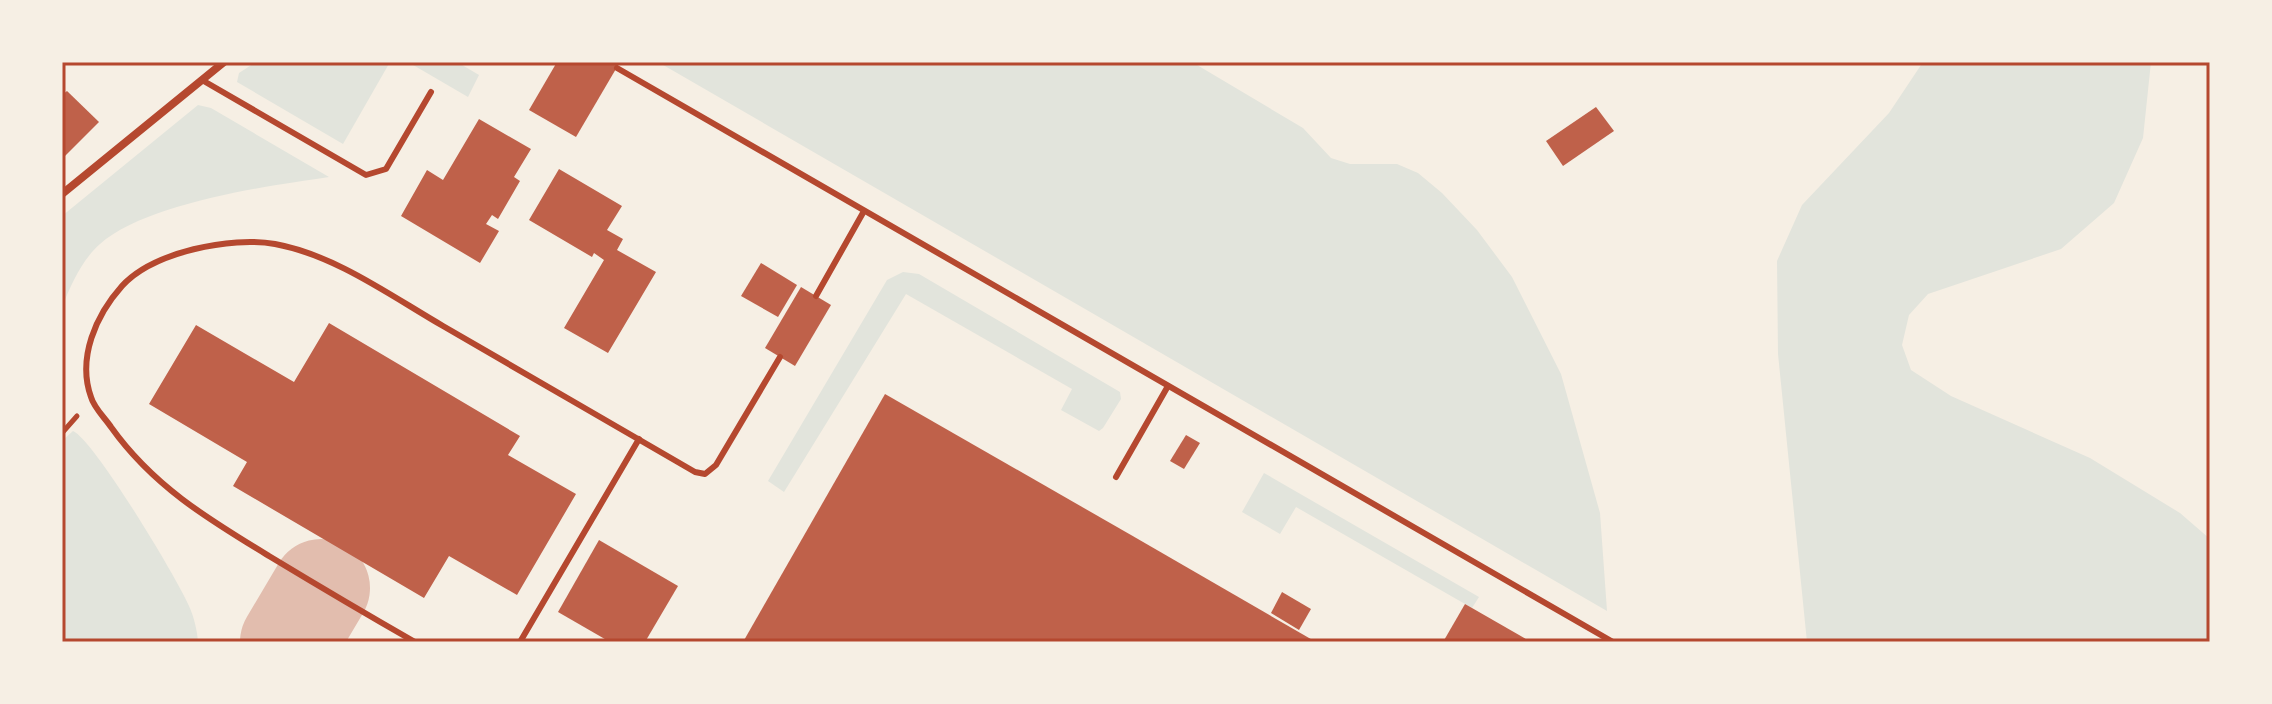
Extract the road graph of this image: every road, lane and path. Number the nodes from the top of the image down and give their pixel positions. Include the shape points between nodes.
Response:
1 (224, 62) edge
2 (617, 68) dead end
3 (202, 80) junction
4 (431, 92) dead end
5 (62, 194) edge
6 (864, 211) junction
7 (816, 296) dead end
8 (780, 357) dead end
9 (1168, 386) junction
10 (639, 439) junction
11 (1116, 477) dead end
12 (415, 642) edge
13 (520, 642) edge
14 (1613, 642) edge

1 - 3 street
2 - 6 lane
3 - 4 lane via 366,175 386,169
3 - 5 street
6 - 7 lane
6 - 9 lane
8 - 10 lane via 712,470 695,472
9 - 11 lane
9 - 14 lane
10 - 12 lane via 310,253 240,241 197,247 126,282 91,334 86,367 91,398 126,448 185,505
10 - 13 lane

